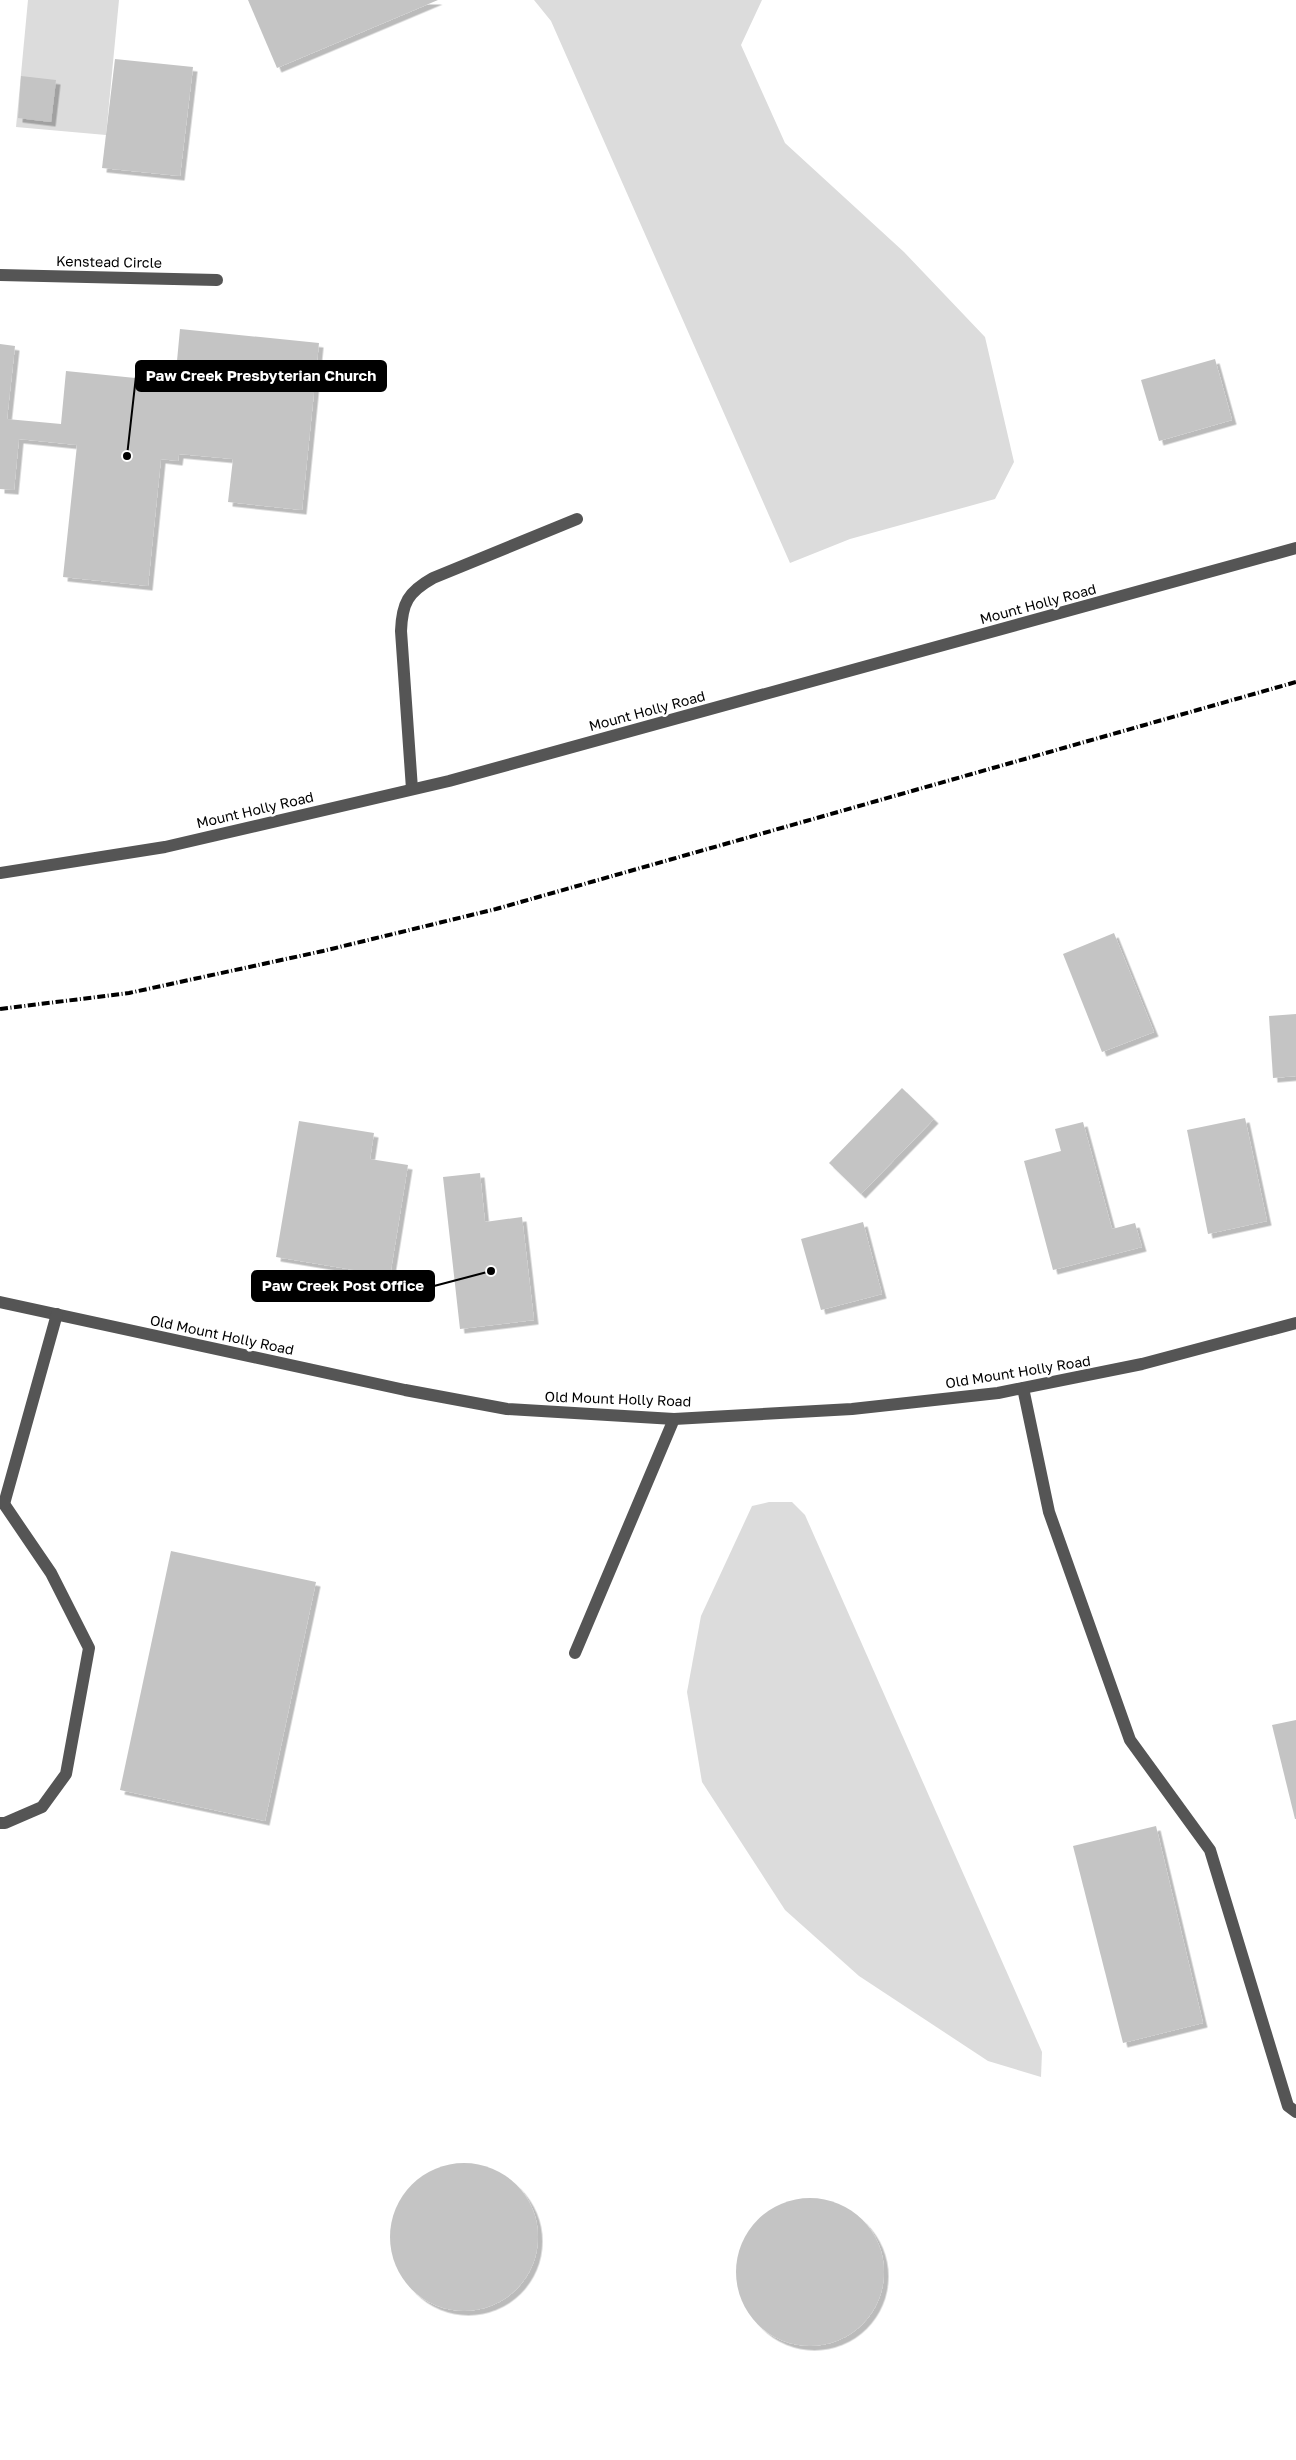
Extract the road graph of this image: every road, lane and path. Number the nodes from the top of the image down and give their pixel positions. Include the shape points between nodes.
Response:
1 (0, 275) edge
2 (217, 280) dead end
3 (577, 519) dead end
4 (1296, 548) edge
5 (412, 789) junction
6 (0, 873) edge
7 (0, 1302) edge
8 (57, 1314) junction
9 (1296, 1323) edge
10 (1023, 1388) junction
11 (674, 1419) junction
12 (2, 1503) edge
13 (575, 1653) dead end
14 (0, 1823) edge
15 (1296, 2112) edge

1 - 2 street, Kenstead Circle
3 - 5 street via 432,578 417,587 408,598 402,611 402,631
4 - 5 street, Mount Holly Road
5 - 6 street, Mount Holly Road via 166,847
7 - 8 street, Old Mount Holly Road
8 - 11 street, Old Mount Holly Road via 506,1409
8 - 12 street
9 - 10 street, Old Mount Holly Road via 1142,1364
10 - 11 street, Old Mount Holly Road via 852,1409
10 - 15 street via 1049,1512 1130,1740 1210,1850 1288,2106
11 - 13 street
12 - 14 street via 51,1573 89,1648 66,1774 42,1807

